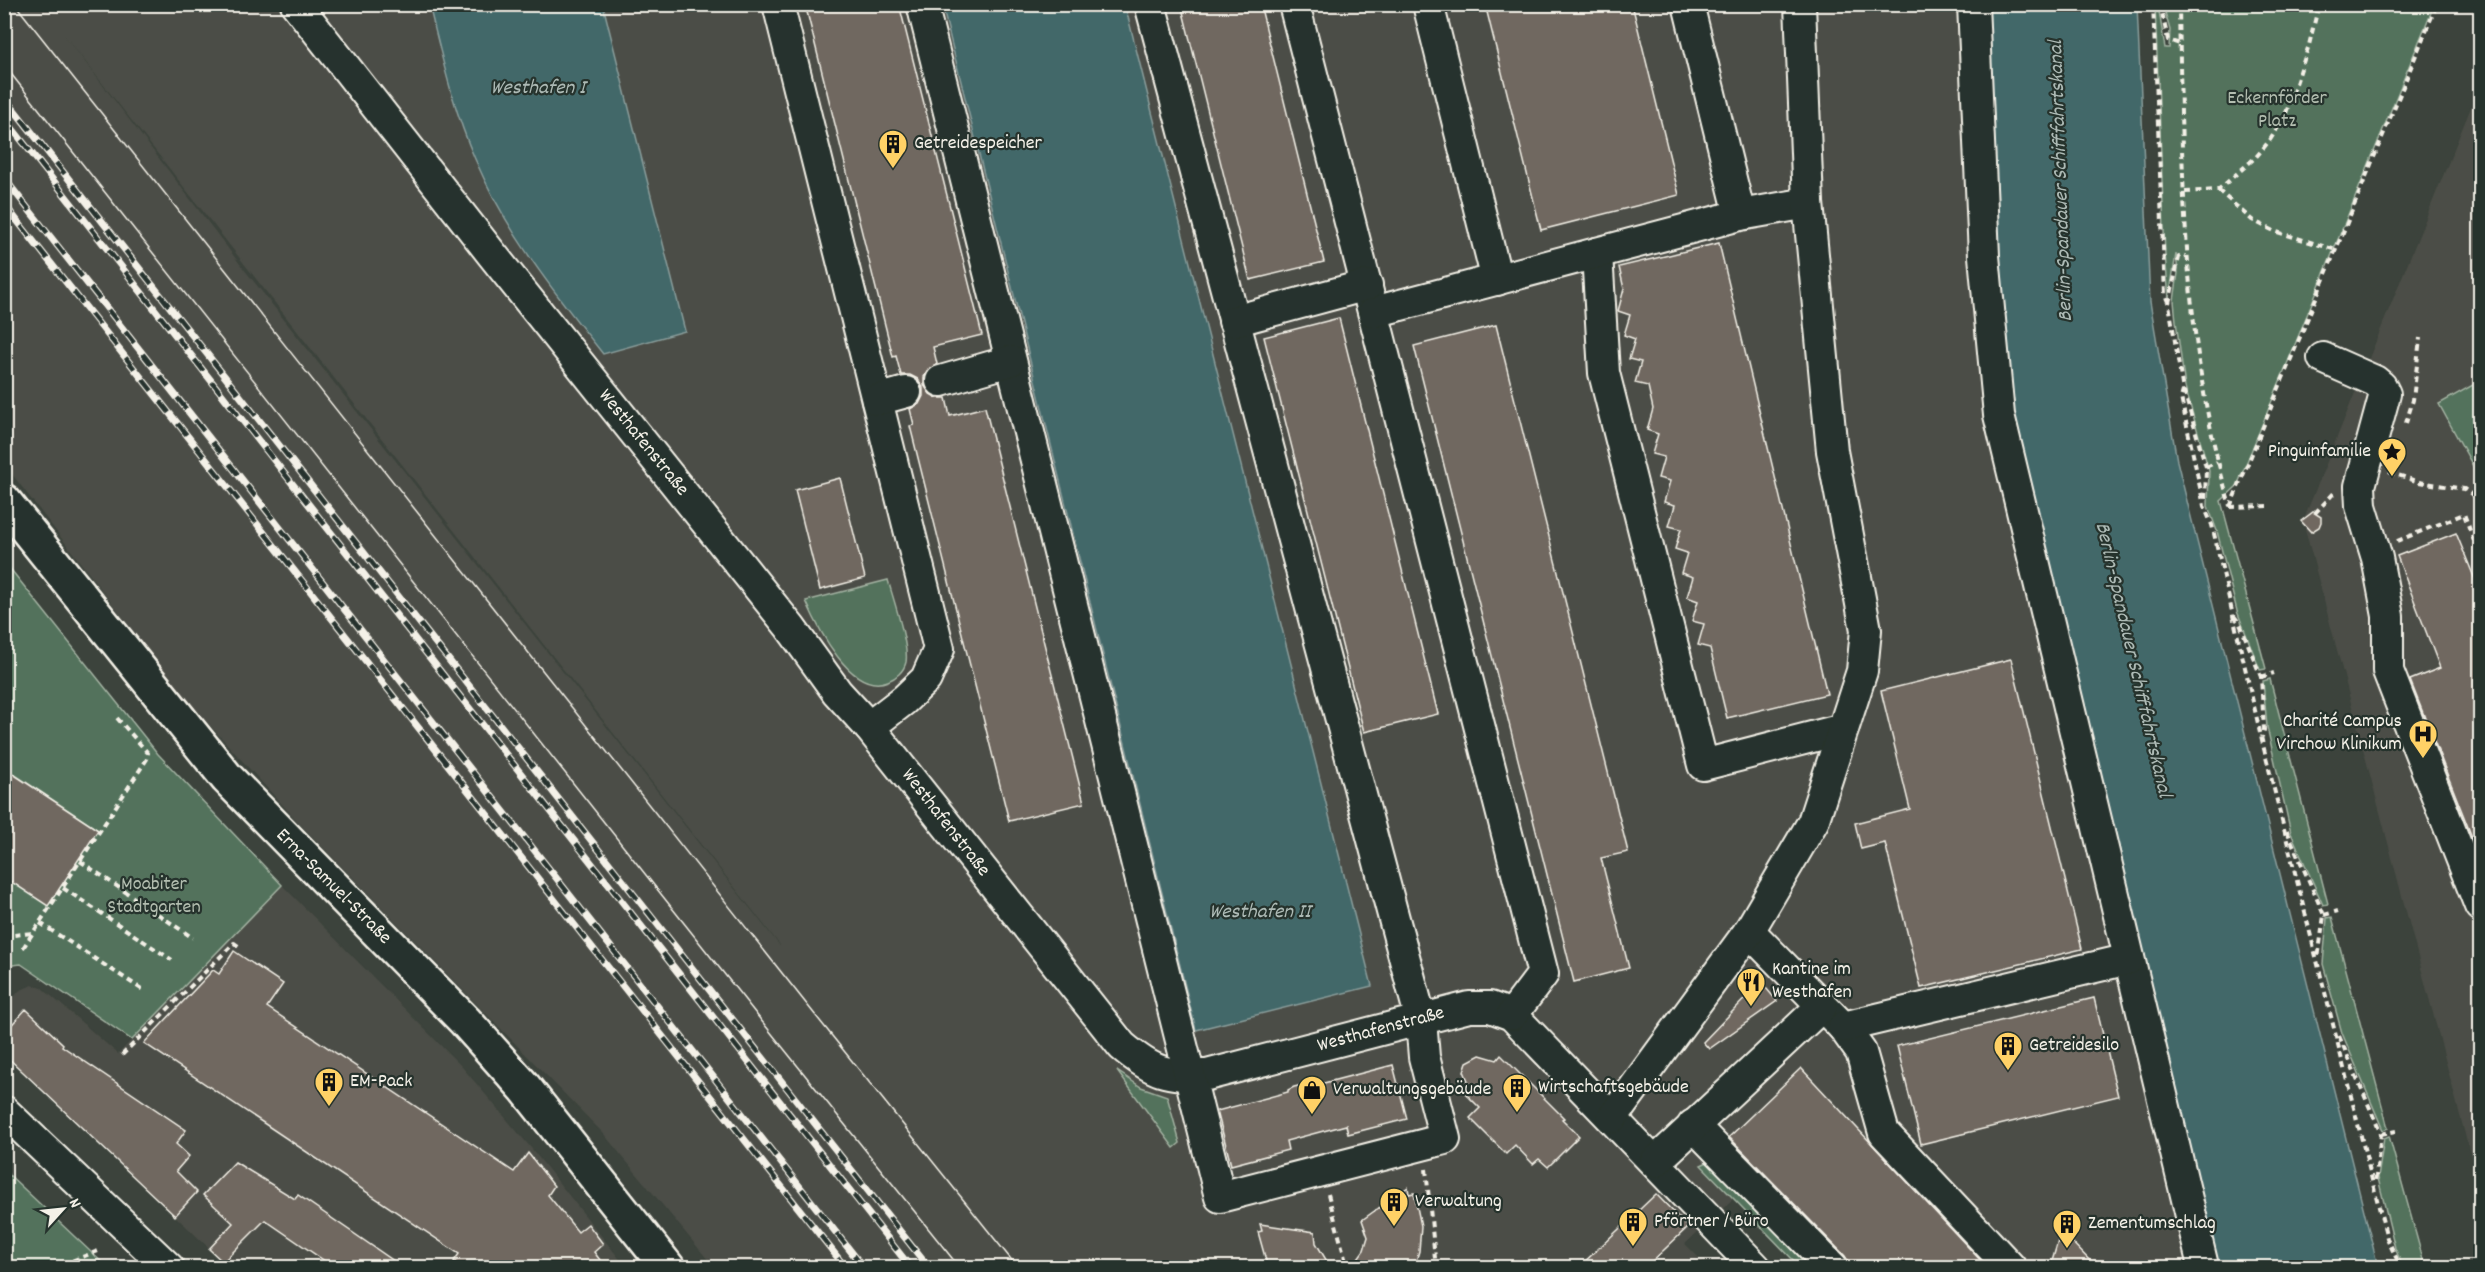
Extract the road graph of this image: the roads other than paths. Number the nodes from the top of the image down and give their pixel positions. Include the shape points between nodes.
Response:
1 (296, 4) edge
2 (778, 4) edge
3 (921, 4) edge
4 (1150, 4) edge
5 (1294, 4) edge
6 (1428, 4) edge
7 (1688, 4) edge
8 (1800, 4) edge
9 (1973, 4) edge
10 (1808, 203) junction
11 (1740, 215) junction
12 (1597, 253) junction
13 (1497, 280) junction
14 (1371, 299) junction
15 (1234, 321) junction
16 (2323, 358) dead end
17 (1010, 361) junction
18 (941, 381) dead end
19 (906, 392) dead end
20 (877, 400) junction
21 (6, 506) edge
22 (869, 727) junction
23 (1843, 729) junction
24 (2481, 906) edge
25 (1749, 931) junction
26 (2129, 958) junction
27 (1822, 1006) junction
28 (1512, 1015) junction
29 (1421, 1020) junction
30 (1843, 1027) junction
31 (1188, 1075) junction
32 (4, 1111) edge
33 (1612, 1118) junction
34 (1693, 1125) junction
35 (1655, 1162) junction
36 (2203, 1266) edge
37 (169, 1268) edge
38 (668, 1268) edge
39 (1755, 1268) edge
40 (1833, 1268) edge
41 (2011, 1268) edge

1 - 22 street, Westhafenstraße via 790,627 837,692
2 - 20 street
3 - 17 street
4 - 15 street
5 - 14 street
6 - 13 street
7 - 11 street
8 - 10 street
9 - 26 street via 1984,256 1999,415
10 - 11 street
10 - 23 street via 1832,451 1866,630 1862,671
11 - 12 street
12 - 13 street
12 - 23 street via 1604,373 1703,765
13 - 14 street
14 - 15 street
14 - 28 street via 1543,974
15 - 29 street
16 - 24 street via 2375,381 2385,394 2360,486 2361,506 2377,558 2388,616 2388,671
17 - 18 street
17 - 31 street
19 - 20 street
20 - 22 street via 939,649 926,679
21 - 38 main road, Erna-Samuel-Straße via 227,778 465,1021 525,1088
22 - 31 street, Westhafenstraße via 1122,1046 1144,1065 1166,1074
23 - 25 street via 1813,822
25 - 27 street
25 - 33 street
26 - 30 street
26 - 36 street
27 - 30 street
27 - 34 street
28 - 29 street, Westhafenstraße via 1490,1007 1469,1007
28 - 33 street
29 - 31 street, Westhafenstraße via 1207,1075
29 - 31 street via 1424,1057 1445,1138 1220,1197
30 - 41 street via 1861,1052 1884,1133
32 - 37 street
33 - 35 street
34 - 35 street
34 - 40 street
35 - 39 street

